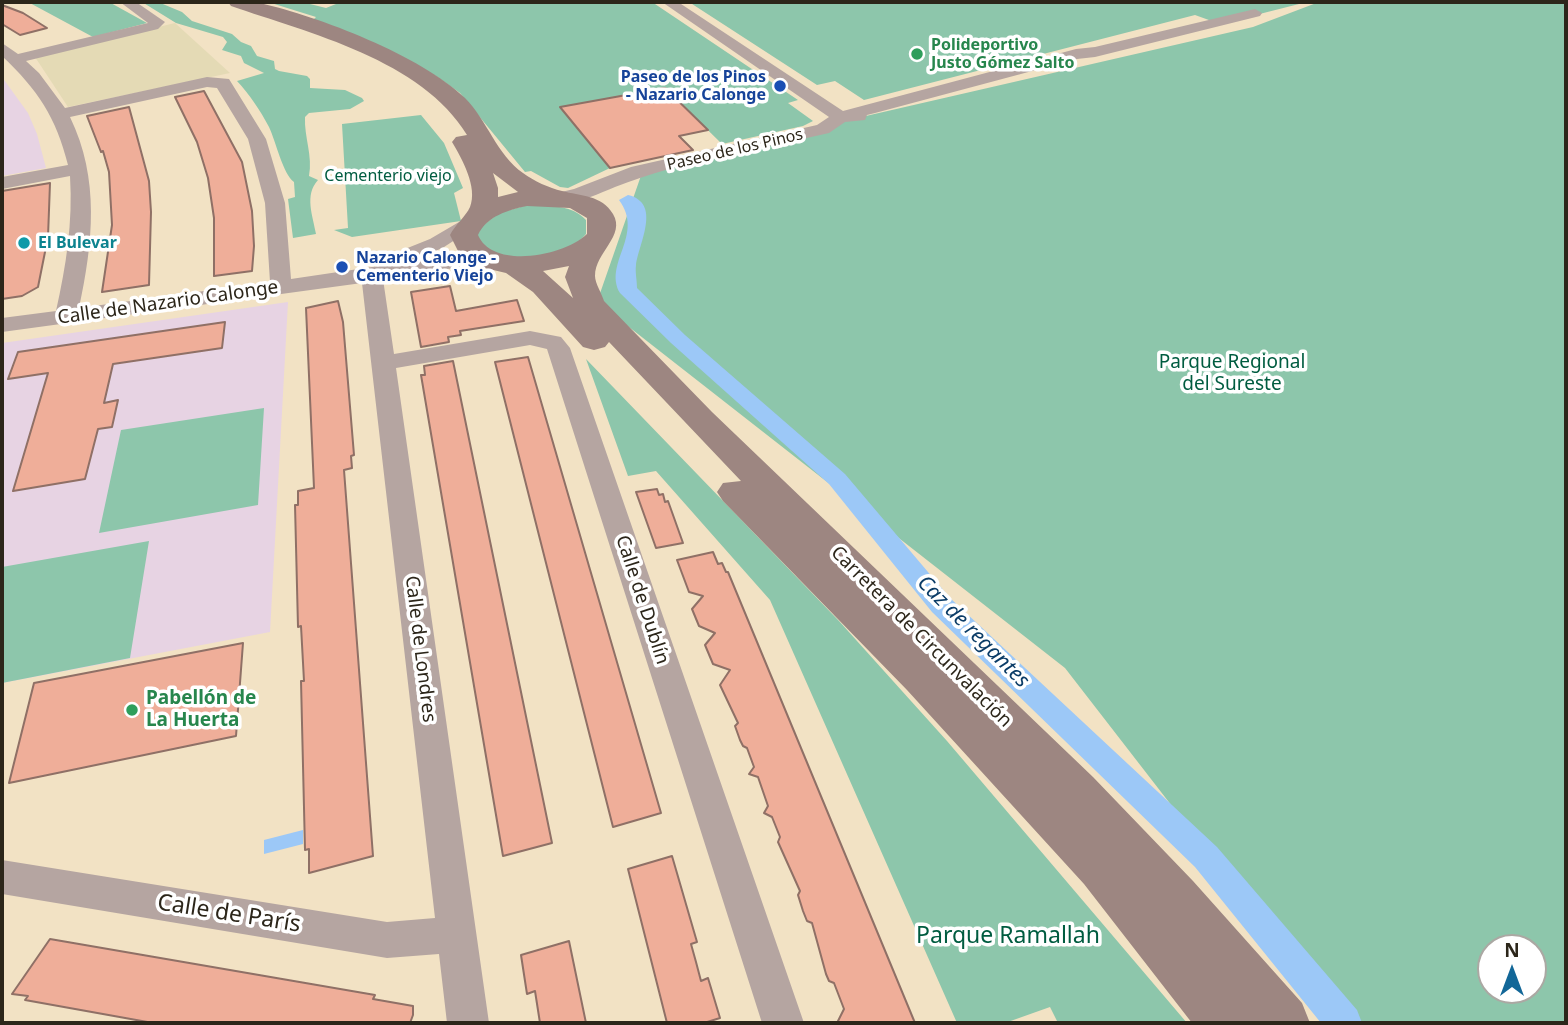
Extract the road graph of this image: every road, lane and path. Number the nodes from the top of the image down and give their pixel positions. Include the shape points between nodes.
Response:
1 (127, 2) edge
2 (669, 2) edge
3 (229, 4) edge
4 (1255, 13) dead end
5 (9, 54) edge
6 (61, 114) junction
7 (841, 117) junction
8 (78, 169) junction
9 (625, 176) junction
10 (2, 183) edge
11 (557, 198) junction
12 (477, 216) junction
13 (590, 228) junction
14 (506, 263) junction
15 (372, 275) junction
16 (335, 279) junction
17 (281, 287) junction
18 (66, 317) junction
19 (2, 326) edge
20 (383, 363) junction
21 (2, 877) edge
22 (456, 933) junction
23 (468, 1023) edge
24 (783, 1023) edge
25 (1227, 1023) edge
26 (1282, 1023) edge

1 - 5 street via 157,22
2 - 7 street
3 - 11 main road via 353,44 421,76 467,116 505,172
3 - 12 main road via 399,76 420,90 447,118 474,158 485,188
4 - 7 street, Paseo de los Pinos via 1154,37 1102,56 1105,64 959,100
5 - 6 street via 39,83
6 - 8 street
6 - 17 street via 207,82 223,83 257,139 275,203
7 - 9 street, Paseo de los Pinos via 804,135
8 - 10 street
8 - 18 street via 82,225
9 - 11 street, Paseo de los Pinos
9 - 13 street, Paseo de los Pinos via 601,192
11 - 12 main road via 511,201
11 - 13 main road
12 - 14 main road, Carretera de Circunvalación via 464,235 469,248 485,259
12 - 16 street, Calle de Nazario Calonge via 423,251
13 - 14 main road via 556,261
13 - 26 main road, Carretera de Circunvalación via 580,276 590,304 700,420 1076,792
14 - 15 street, Calle de Nazario Calonge via 437,262
14 - 25 main road, Carretera de Circunvalación via 544,286 709,465 923,678 1094,859
15 - 16 street, Calle de Nazario Calonge
15 - 20 street, Calle de Londres
16 - 17 street, Calle de Nazario Calonge
17 - 18 street, Calle de Nazario Calonge
18 - 19 street, Calle de Nazario Calonge
20 - 22 street, Calle de Londres
20 - 24 street, Calle de Dublín via 530,338 553,342 558,348
21 - 22 street, Calle de París via 387,940
22 - 23 street, Calle de Londres

